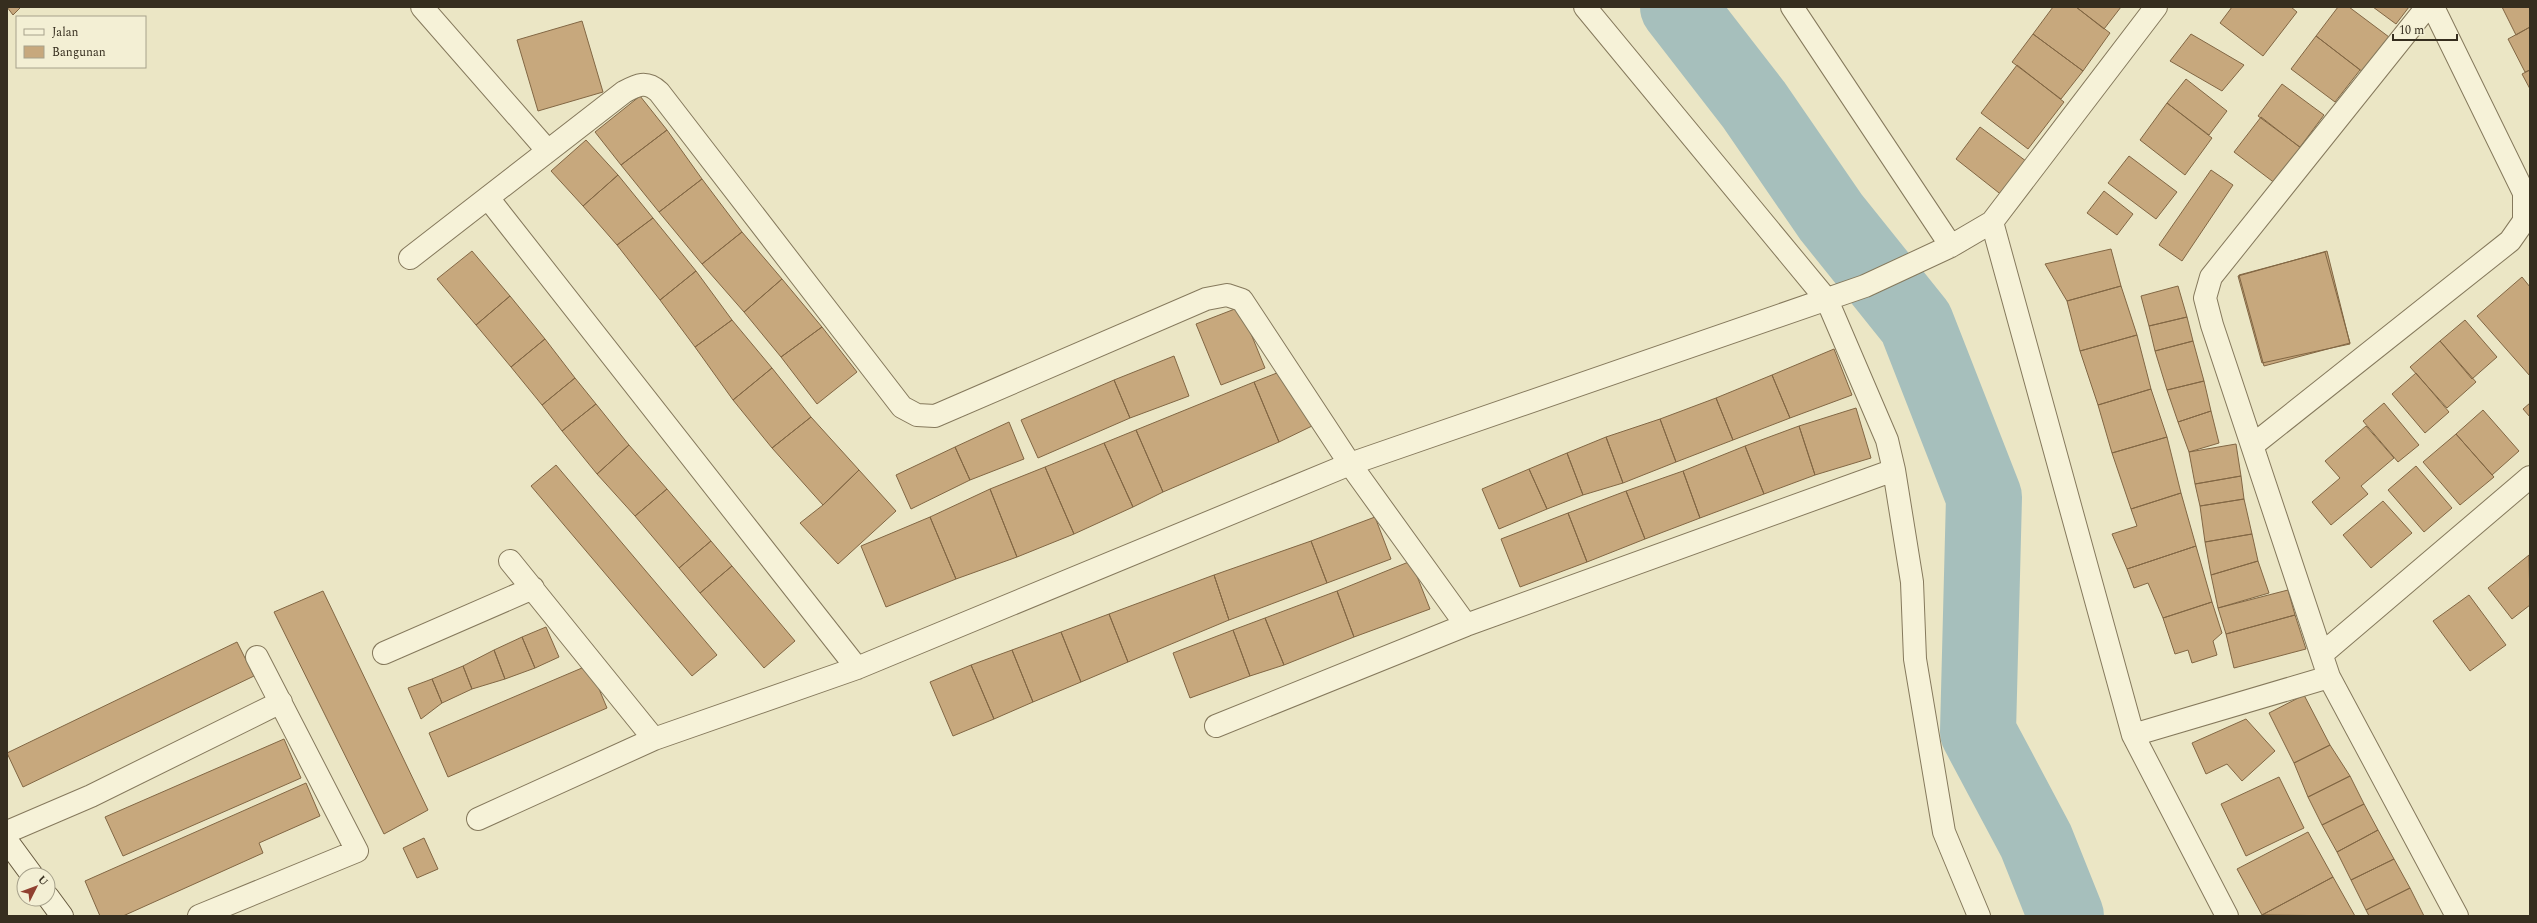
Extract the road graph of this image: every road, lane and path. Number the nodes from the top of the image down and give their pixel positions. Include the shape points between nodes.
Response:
1 (422, 7) edge
2 (1585, 7) edge
3 (1792, 7) edge
4 (2156, 7) edge
5 (2427, 7) edge
6 (2433, 7) edge
7 (547, 150) junction
8 (2527, 192) edge
9 (488, 198) junction
10 (1992, 222) junction
11 (1951, 246) junction
12 (410, 258) dead end
13 (1827, 300) junction
14 (2253, 446) junction
15 (1350, 464) junction
16 (1894, 470) junction
17 (2530, 477) edge
18 (510, 561) dead end
19 (533, 588) junction
20 (1466, 625) junction
21 (384, 653) dead end
22 (2322, 654) junction
23 (257, 657) dead end
24 (857, 668) junction
25 (2329, 677) junction
26 (281, 702) junction
27 (1216, 726) dead end
28 (2133, 735) junction
29 (654, 739) junction
30 (478, 819) dead end
31 (7, 832) edge
32 (7, 841) edge
33 (26, 867) edge
34 (55, 907) edge
35 (62, 916) edge
36 (199, 916) edge
37 (1979, 916) edge
38 (2227, 916) edge
39 (2457, 916) edge

1 - 7 street
2 - 13 street
3 - 11 street
4 - 10 street
5 - 14 street via 2212,277 2205,298
6 - 8 street
7 - 9 street
7 - 15 street via 639,84 654,88 902,407 917,415 935,416 1206,299 1227,294 1242,300
8 - 14 street via 2524,221 2510,241
9 - 12 street
9 - 24 street
10 - 11 street
10 - 28 street
11 - 13 street via 1865,286
13 - 15 street
13 - 16 street via 1887,440
14 - 22 street
15 - 20 street
15 - 24 street
16 - 20 street
16 - 37 street via 1912,582 1915,659 1944,832
17 - 22 street
18 - 19 street
19 - 21 street
19 - 29 street
20 - 27 street
22 - 25 street
23 - 26 street
24 - 29 street
25 - 28 street
25 - 39 street
26 - 31 street via 91,796
26 - 36 street via 357,851
28 - 38 street
29 - 30 street
32 - 33 street
34 - 35 street

